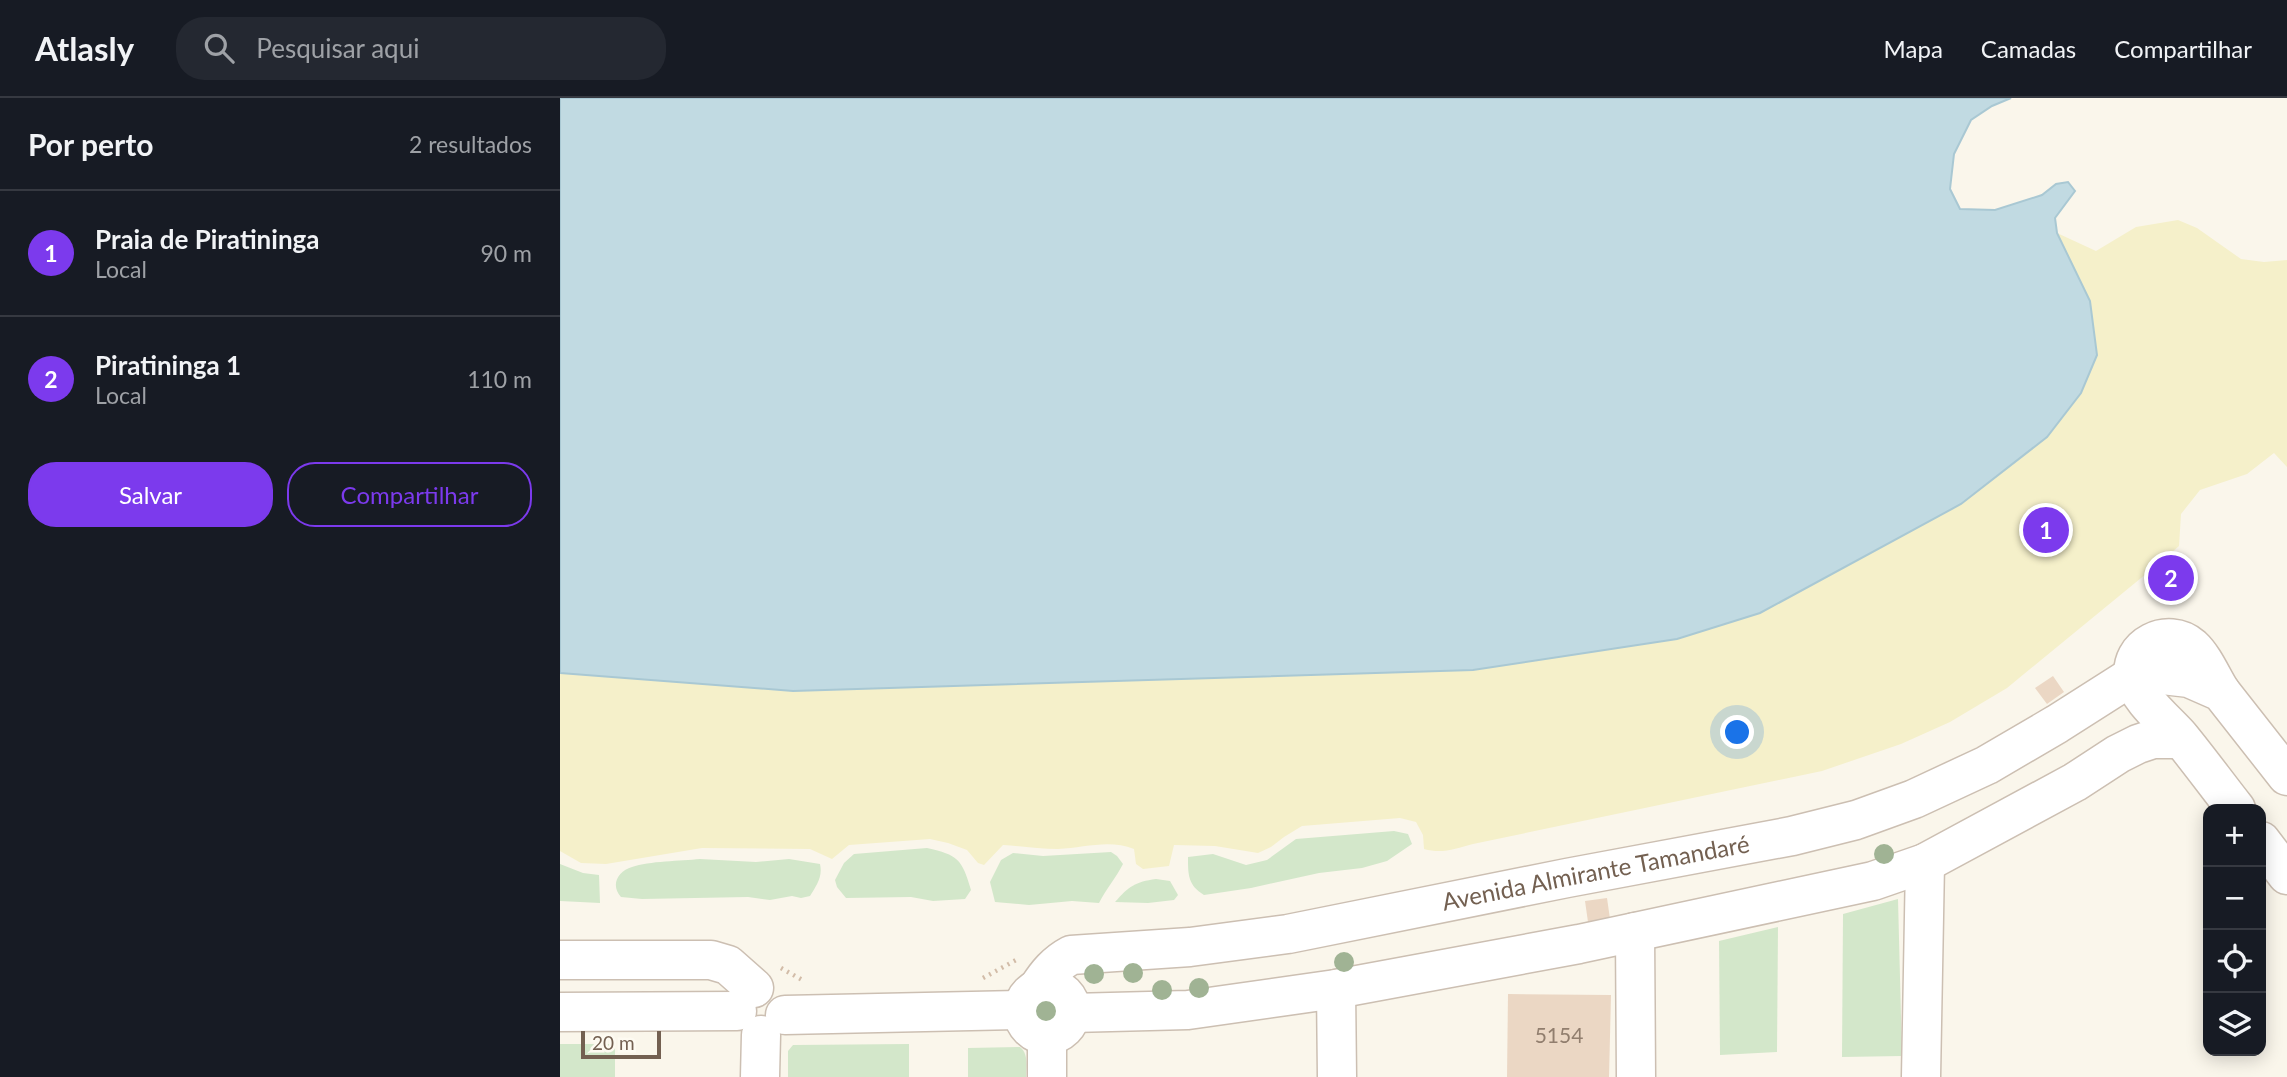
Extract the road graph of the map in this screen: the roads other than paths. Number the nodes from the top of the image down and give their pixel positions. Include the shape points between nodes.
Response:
1 (2134, 675) junction
2 (2057, 724) junction
3 (2181, 739) junction
4 (2090, 772) junction
5 (2287, 776) edge
6 (2232, 804) edge
7 (2266, 848) edge
8 (1925, 863) junction
9 (2287, 875) edge
10 (1635, 932) junction
11 (560, 960) edge
12 (1336, 989) junction
13 (1041, 1000) junction
14 (762, 1002) junction
15 (560, 1012) edge
16 (760, 1077) edge
17 (1046, 1077) edge
18 (1336, 1077) edge
19 (1636, 1077) edge
20 (1921, 1077) edge

1 - 2 street, Avenida Almirante Tamandaré
1 - 3 street via 2142,695
1 - 5 street via 2142,650 2156,640 2183,641 2193,648
2 - 4 street via 2082,726 2094,736 2097,751
2 - 13 street, Avenida Almirante Tamandaré via 1987,765 1856,820 1288,934 1071,955 1053,968
3 - 4 street via 2138,744
3 - 6 street
4 - 8 street
7 - 9 street
8 - 10 street via 1873,881
8 - 20 street
10 - 12 street
10 - 19 street
11 - 14 street via 711,960 728,965
12 - 13 street via 1188,1010
12 - 18 street
13 - 14 street
13 - 17 street
14 - 15 street
14 - 16 street

